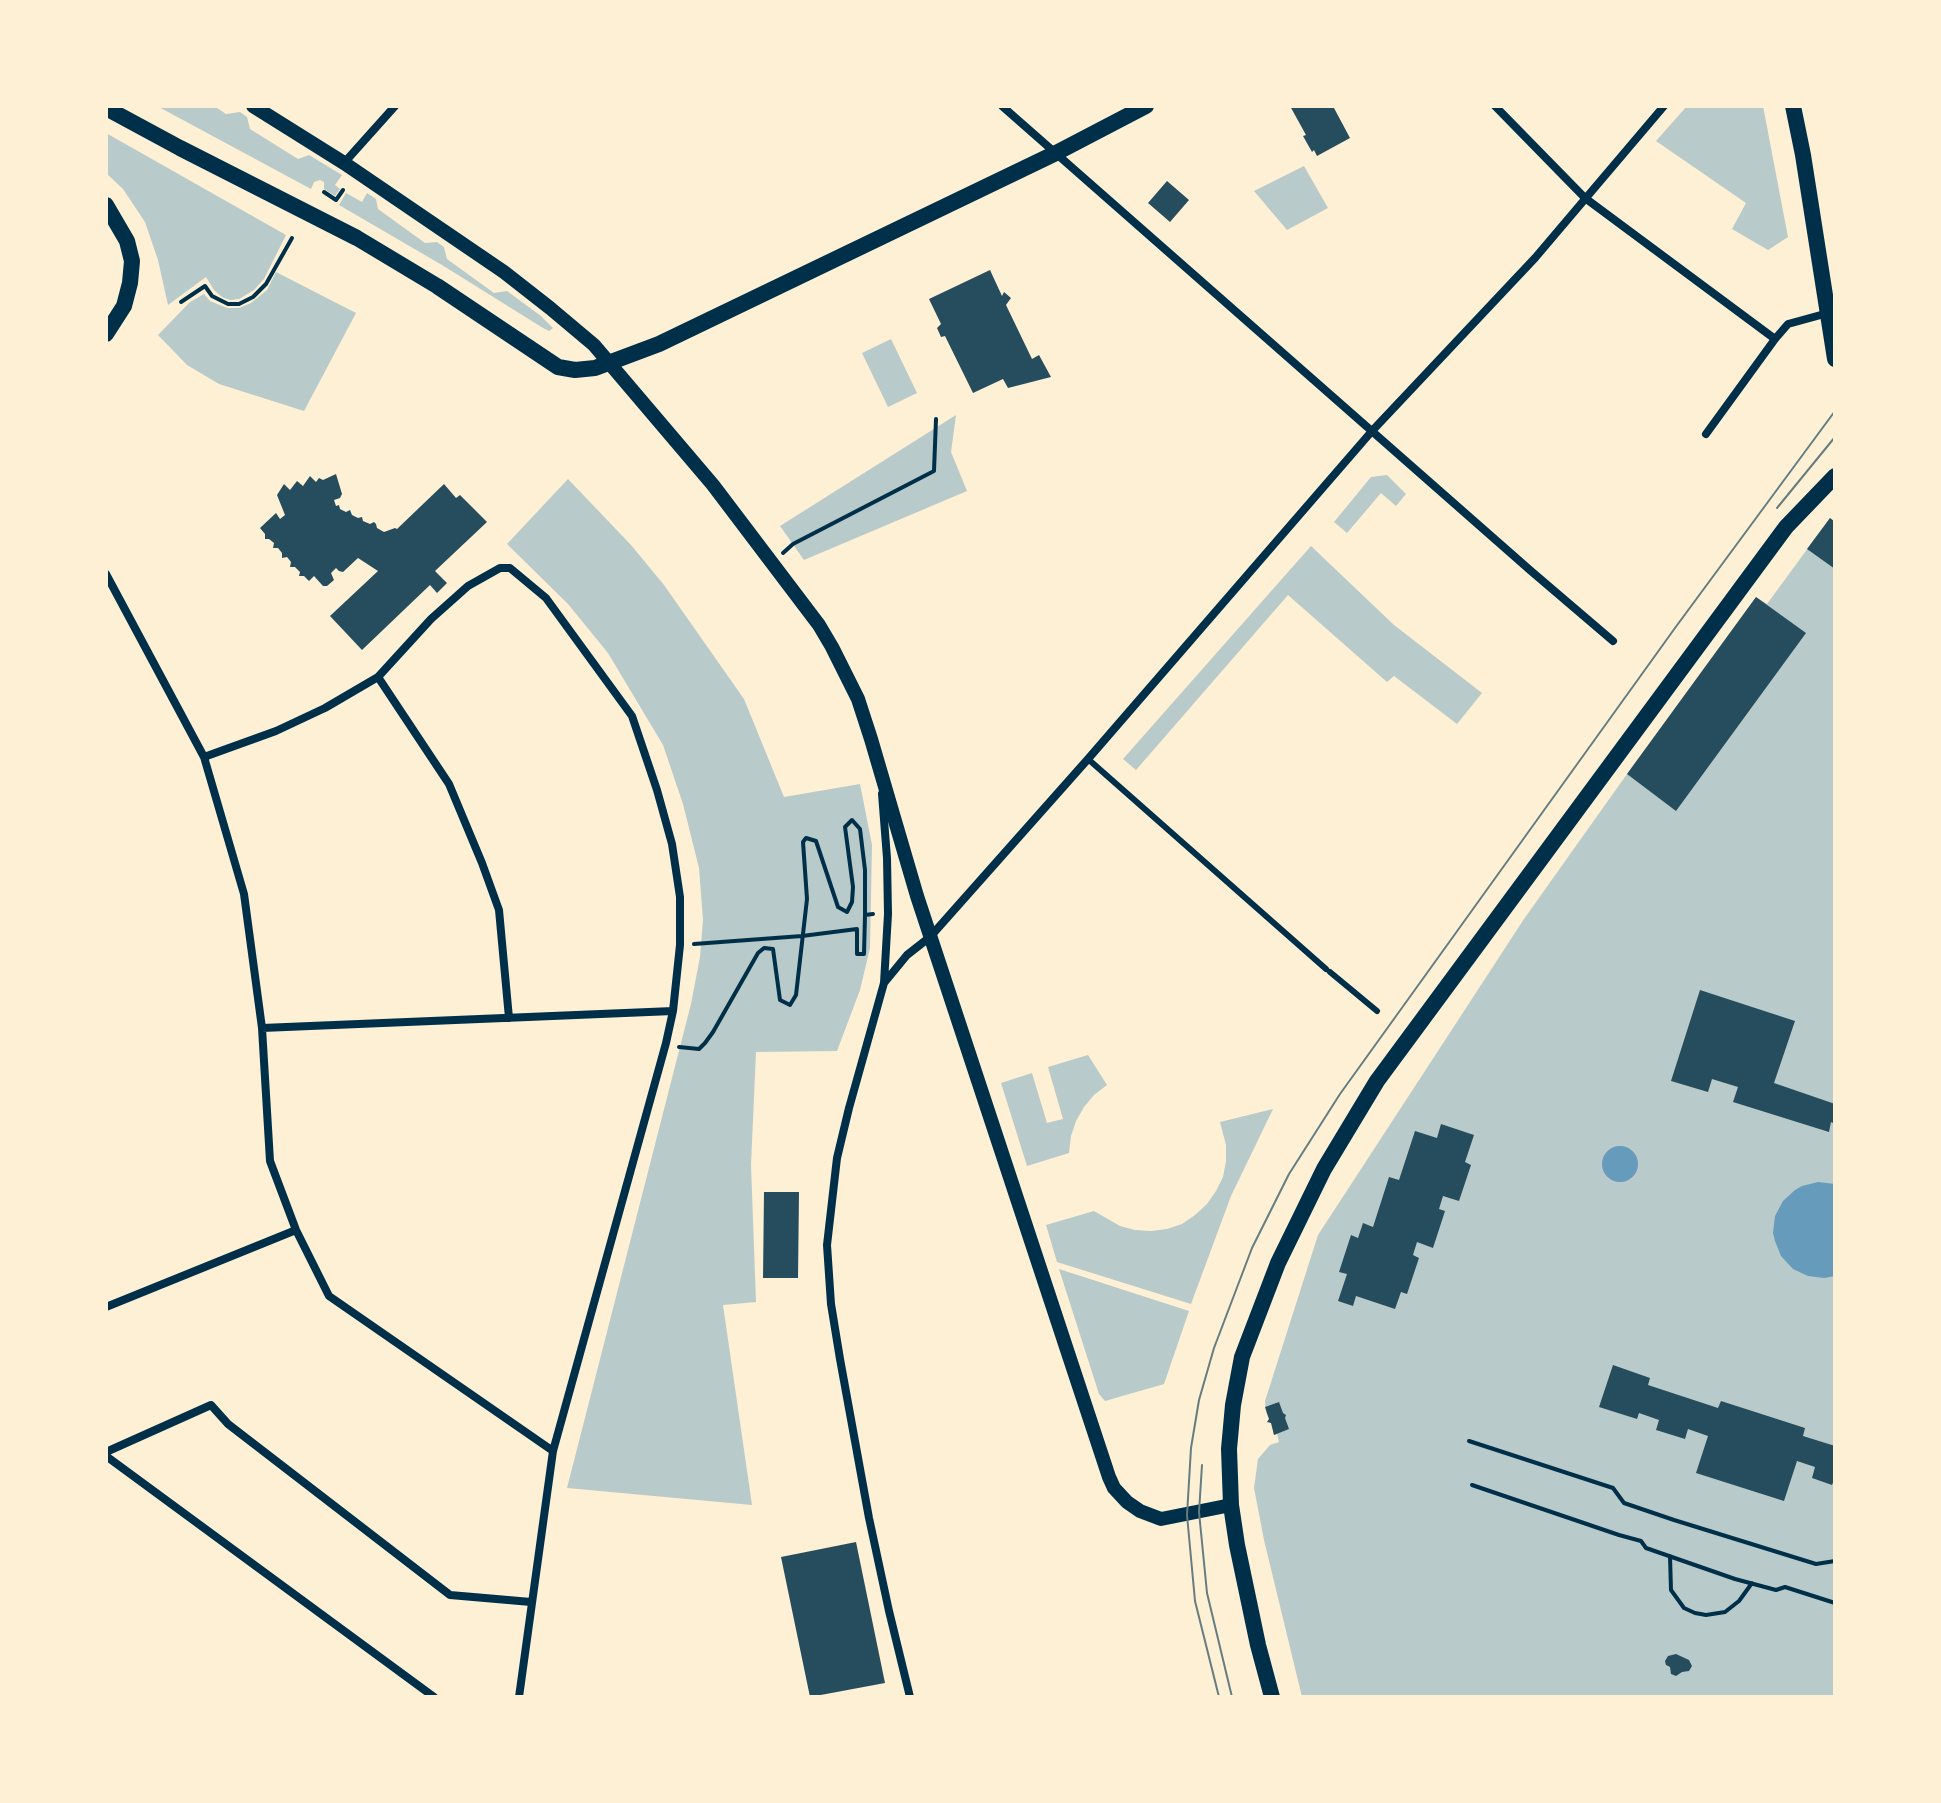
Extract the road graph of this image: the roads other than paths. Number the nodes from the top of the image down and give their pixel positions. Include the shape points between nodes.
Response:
1 (253, 106) edge
2 (395, 106) edge
3 (1002, 106) edge
4 (1146, 106) edge
5 (1495, 106) edge
6 (1664, 106) edge
7 (1793, 106) edge
8 (106, 108) edge
9 (1056, 153) junction
10 (344, 163) junction
11 (1585, 198) junction
12 (106, 205) edge
13 (1828, 313) junction
14 (106, 334) edge
15 (1775, 339) junction
16 (1835, 359) edge
17 (610, 363) junction
18 (1372, 431) junction
19 (1706, 434) dead end
20 (1835, 476) edge
21 (106, 574) edge
22 (1613, 641) dead end
23 (378, 677) junction
24 (204, 757) junction
25 (1088, 759) junction
26 (881, 778) junction
27 (930, 937) junction
28 (884, 983) junction
29 (673, 1011) junction
30 (1377, 1011) dead end
31 (509, 1018) junction
32 (262, 1028) junction
33 (296, 1230) junction
34 (106, 1307) edge
35 (553, 1451) junction
36 (106, 1454) edge
37 (1231, 1505) junction
38 (531, 1602) junction
39 (434, 1697) edge
40 (519, 1697) edge
41 (910, 1697) edge
42 (1272, 1697) edge

1 - 10 street
2 - 10 street
3 - 9 street
4 - 9 main road
5 - 11 street
6 - 11 street
7 - 13 main road
8 - 17 main road via 357,238 558,367 575,370
9 - 17 main road via 673,338
9 - 18 street
10 - 17 street via 515,281
11 - 15 street
11 - 18 street
12 - 14 main road via 132,261 124,306
13 - 15 street via 1788,324
13 - 16 main road
15 - 19 street
17 - 26 street via 713,485 819,625 858,699
18 - 22 street
18 - 25 street
20 - 37 main road via 1786,527 1377,1081 1324,1169 1278,1263 1242,1357 1231,1420
21 - 24 street
23 - 24 street via 276,731
23 - 29 street via 431,619 468,586 500,568 510,568 546,598 632,716 657,790 680,897
23 - 31 street via 449,784 482,863 499,910
24 - 32 street via 244,894
25 - 27 street
25 - 30 lane
26 - 27 street
26 - 28 street via 888,914
27 - 28 street
27 - 37 street via 1114,1488 1140,1511 1161,1519
28 - 41 street via 837,1158 827,1245 842,1375
29 - 31 street
29 - 35 street
31 - 32 street
32 - 33 street via 270,1161
33 - 34 street
33 - 35 street via 329,1296
35 - 38 street
36 - 38 street via 211,1405 228,1424 450,1595
36 - 39 street
37 - 42 main road
38 - 40 street

